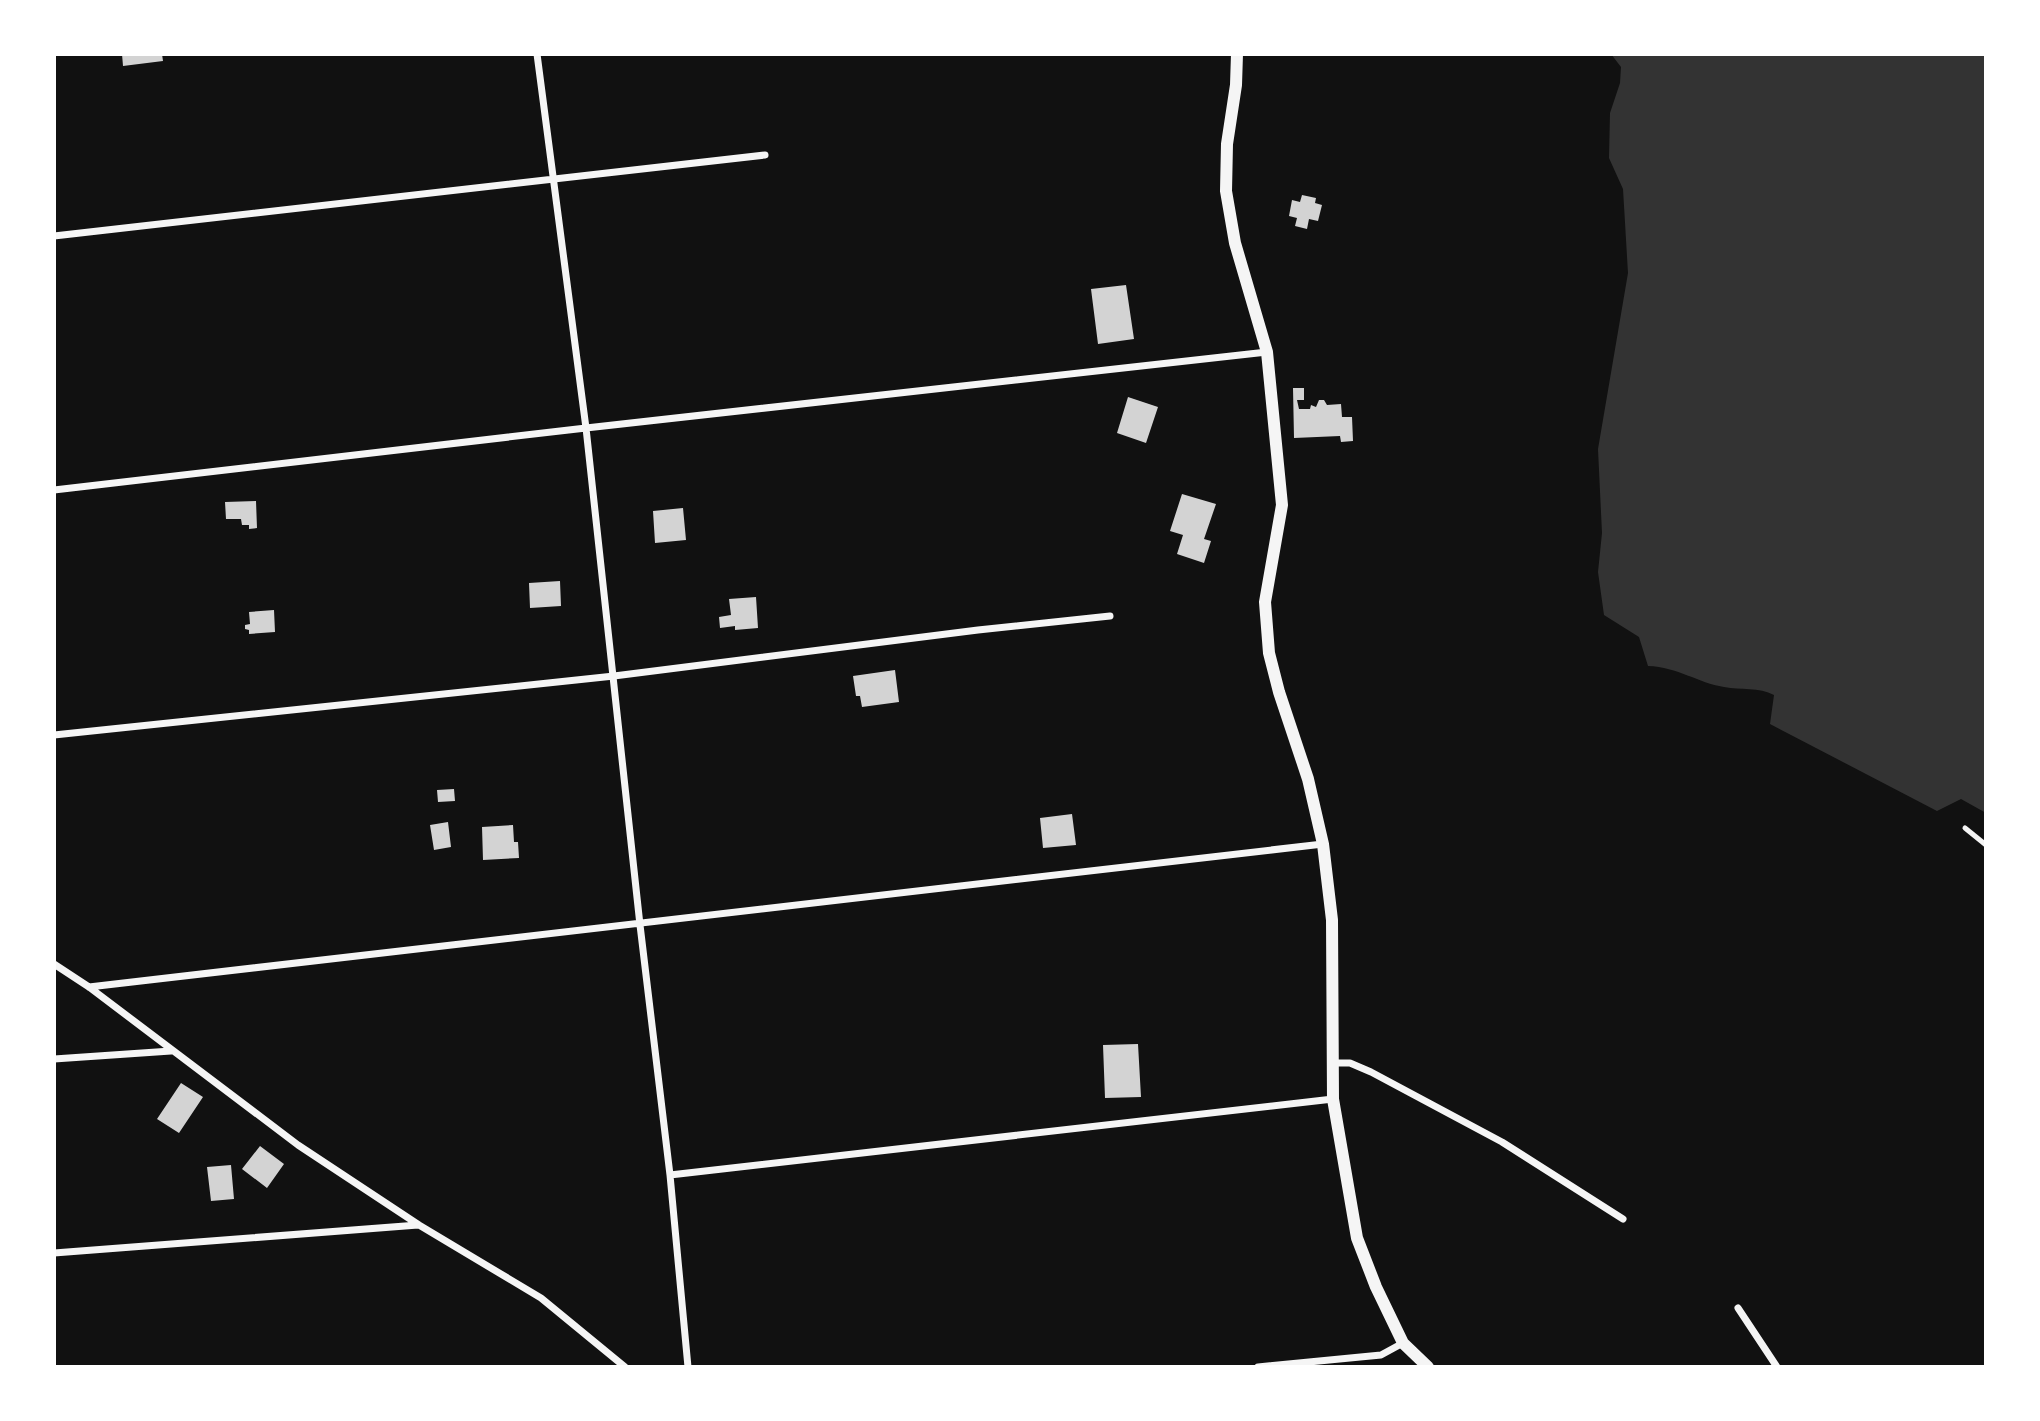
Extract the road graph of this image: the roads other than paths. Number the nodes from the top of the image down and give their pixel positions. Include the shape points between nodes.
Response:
1 (537, 54) edge
2 (1237, 54) edge
3 (765, 155) dead end
4 (555, 178) junction
5 (54, 236) edge
6 (1267, 352) junction
7 (586, 428) junction
8 (54, 490) edge
9 (1110, 616) dead end
10 (614, 676) junction
11 (54, 735) edge
12 (1965, 828) dead end
13 (1322, 844) junction
14 (1986, 845) edge
15 (640, 925) junction
16 (54, 964) edge
17 (89, 987) junction
18 (171, 1051) junction
19 (54, 1059) edge
20 (1332, 1063) junction
21 (1333, 1099) junction
22 (670, 1175) junction
23 (1623, 1219) dead end
24 (419, 1225) junction
25 (54, 1253) edge
26 (1738, 1308) dead end
27 (1402, 1343) junction
28 (625, 1367) edge
29 (688, 1367) edge
30 (1258, 1367) edge
31 (1428, 1367) edge
32 (1777, 1367) edge

1 - 4 street
2 - 6 street via 1226,191 1235,243
3 - 4 street
4 - 5 street
4 - 7 street
6 - 7 street
6 - 13 street via 1282,505 1265,602 1269,653 1308,779
7 - 8 street
7 - 10 street
9 - 10 street
10 - 11 street
10 - 15 street
12 - 14 lane
13 - 15 street
13 - 20 street via 1332,920
15 - 17 street
15 - 22 street
16 - 17 street
17 - 18 street
18 - 19 street
18 - 24 street via 298,1145
20 - 21 street
20 - 23 street via 1350,1063 1371,1072 1502,1142
21 - 22 street
21 - 27 street via 1357,1238
22 - 29 street
24 - 25 street
24 - 28 street via 541,1298
26 - 32 street
27 - 30 street via 1381,1355
27 - 31 street

